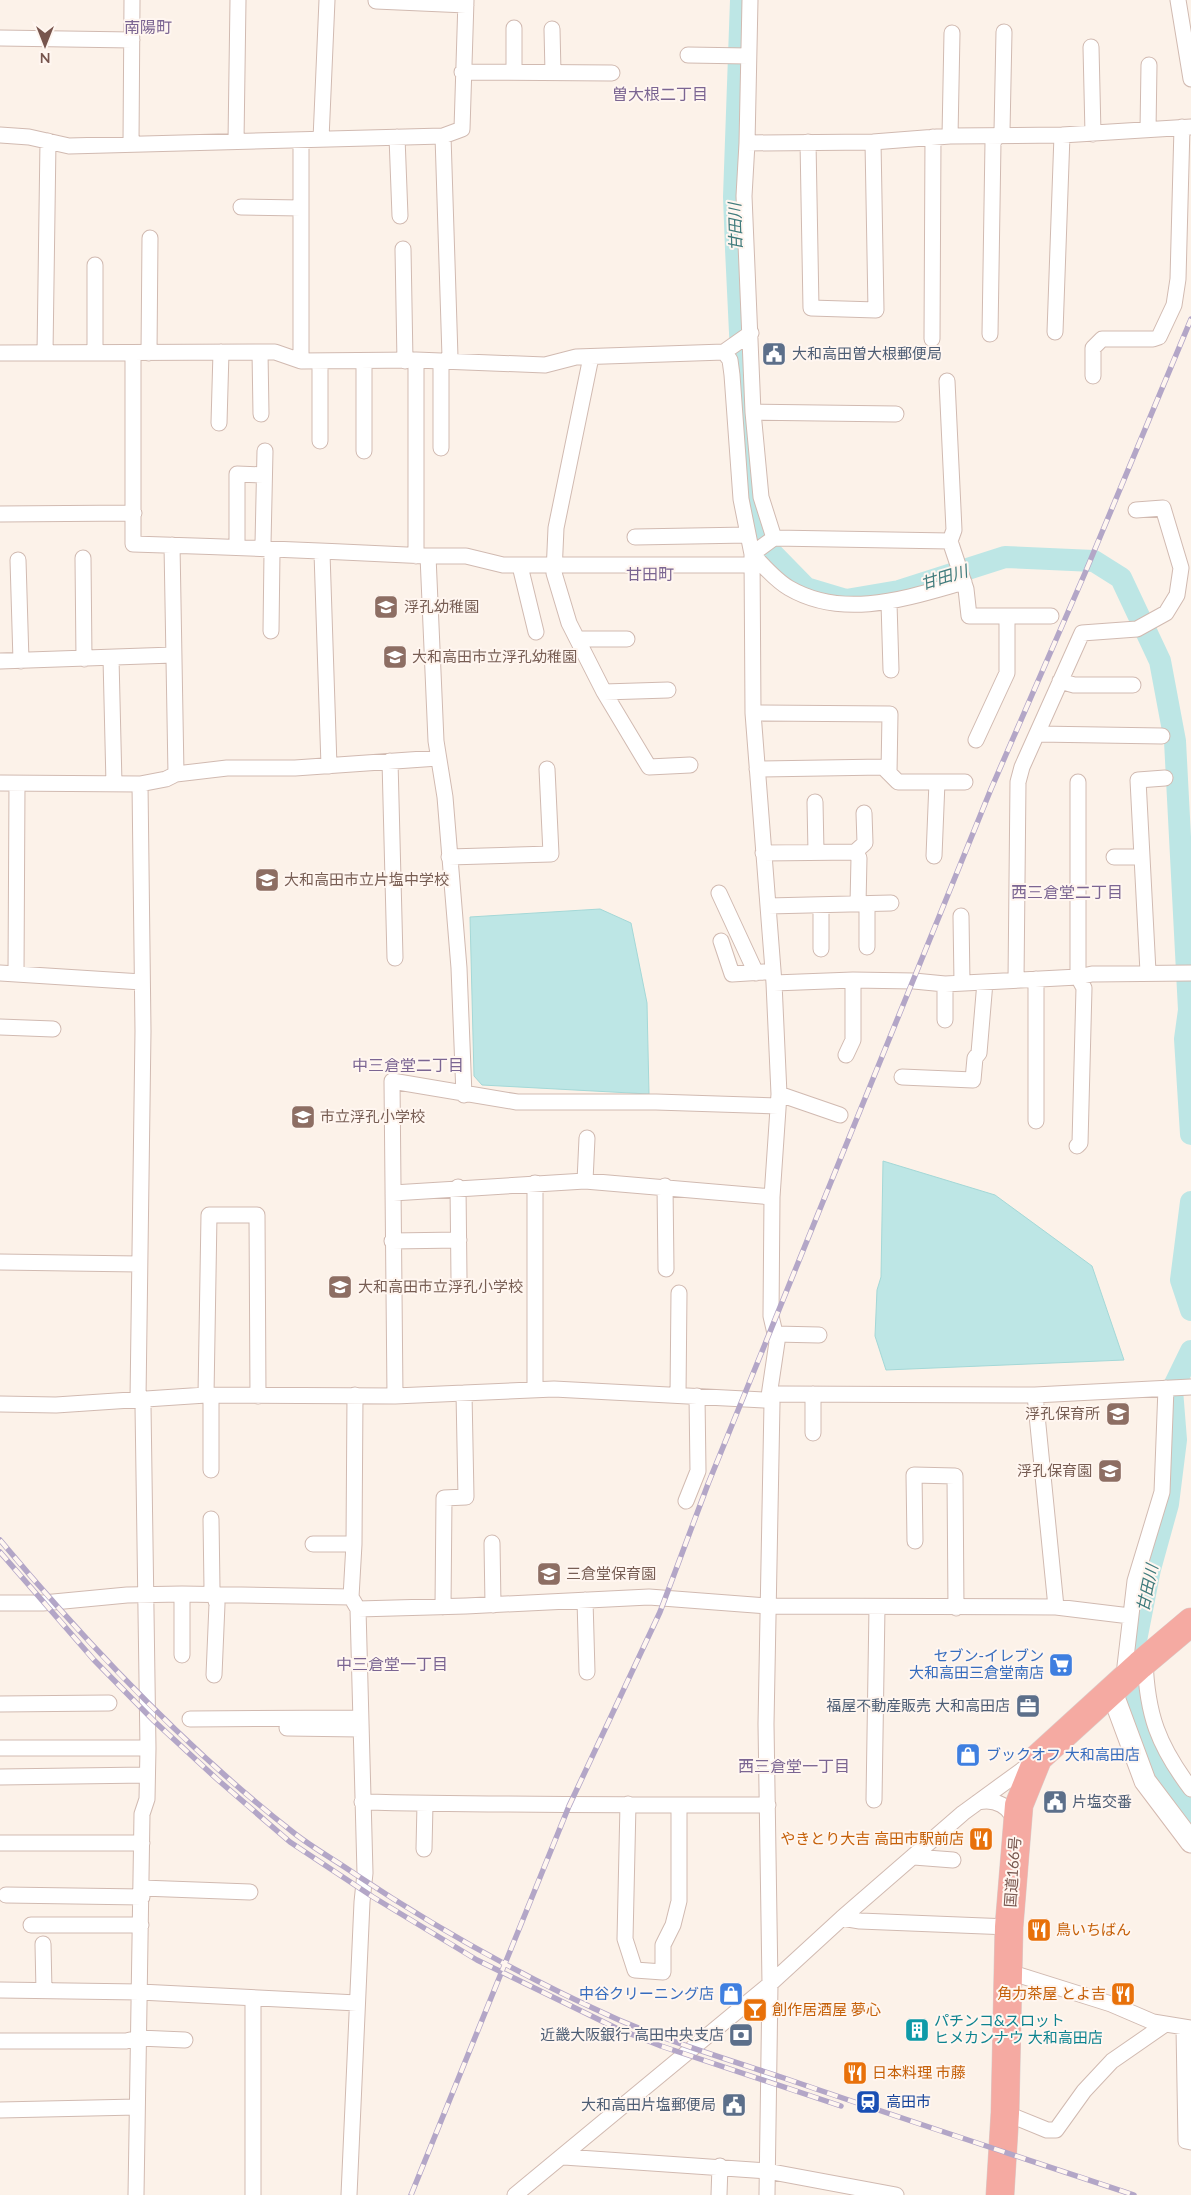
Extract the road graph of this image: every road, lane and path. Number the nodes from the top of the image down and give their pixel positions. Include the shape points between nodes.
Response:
1 (132, 0) edge
2 (238, 0) edge
3 (327, 0) edge
4 (750, 0) edge
5 (1178, 0) edge
6 (376, 1) edge
7 (466, 3) edge
8 (514, 28) dead end
9 (552, 29) dead end
10 (1004, 32) dead end
11 (952, 34) dead end
12 (0, 38) edge
13 (132, 40) junction
14 (1091, 47) dead end
15 (688, 55) dead end
16 (748, 56) junction
17 (1149, 65) dead end
18 (462, 72) junction
19 (514, 72) junction
20 (553, 73) junction
21 (612, 73) dead end
22 (1191, 79) edge
23 (1186, 127) edge
24 (1148, 130) junction
25 (1093, 134) junction
26 (0, 135) edge
27 (1062, 135) junction
28 (443, 136) junction
29 (950, 136) junction
30 (999, 136) junction
31 (397, 137) junction
32 (321, 138) junction
33 (933, 138) junction
34 (300, 140) junction
35 (48, 141) junction
36 (236, 141) junction
37 (808, 142) junction
38 (872, 142) junction
39 (131, 143) junction
40 (747, 143) junction
41 (242, 207) dead end
42 (300, 208) junction
43 (400, 216) dead end
44 (150, 238) dead end
45 (403, 249) dead end
46 (95, 265) dead end
47 (1055, 332) dead end
48 (990, 334) dead end
49 (748, 336) junction
50 (932, 339) dead end
51 (727, 350) junction
52 (221, 352) junction
53 (260, 352) junction
54 (0, 353) edge
55 (45, 353) junction
56 (95, 353) junction
57 (133, 353) junction
58 (149, 353) junction
59 (591, 357) junction
60 (410, 360) junction
61 (301, 361) junction
62 (320, 361) junction
63 (364, 361) junction
64 (444, 362) junction
65 (1094, 376) dead end
66 (948, 381) dead end
67 (753, 412) junction
68 (261, 414) dead end
69 (896, 414) dead end
70 (219, 423) dead end
71 (320, 441) dead end
72 (441, 448) dead end
73 (364, 450) dead end
74 (265, 451) dead end
75 (264, 475) junction
76 (1136, 510) dead end
77 (134, 513) junction
78 (0, 514) edge
79 (748, 535) junction
80 (635, 537) dead end
81 (774, 538) junction
82 (950, 541) junction
83 (172, 545) junction
84 (237, 548) junction
85 (268, 548) junction
86 (322, 552) junction
87 (422, 556) junction
88 (83, 558) dead end
89 (18, 560) dead end
90 (752, 560) junction
91 (520, 566) junction
92 (555, 566) junction
93 (964, 582) junction
94 (889, 603) junction
95 (1051, 616) dead end
96 (1007, 617) junction
97 (271, 631) dead end
98 (536, 632) dead end
99 (577, 639) junction
100 (627, 639) dead end
101 (173, 656) junction
102 (111, 658) junction
103 (84, 659) junction
104 (0, 661) edge
105 (21, 661) junction
106 (890, 670) dead end
107 (1060, 681) junction
108 (1133, 685) dead end
109 (668, 690) dead end
110 (604, 692) junction
111 (753, 713) junction
112 (1038, 734) junction
113 (1162, 736) dead end
114 (976, 740) dead end
115 (438, 758) junction
116 (390, 761) junction
117 (329, 766) junction
118 (690, 766) dead end
119 (547, 769) dead end
120 (757, 769) junction
121 (890, 773) junction
122 (176, 774) junction
123 (1165, 778) dead end
124 (937, 782) junction
125 (965, 782) dead end
126 (1078, 782) dead end
127 (0, 784) edge
128 (17, 784) junction
129 (114, 784) junction
130 (140, 784) junction
131 (814, 802) dead end
132 (864, 813) dead end
133 (816, 852) junction
134 (855, 852) junction
135 (763, 853) junction
136 (934, 856) dead end
137 (449, 857) junction
138 (1114, 857) dead end
139 (1142, 857) junction
140 (719, 893) dead end
141 (890, 903) dead end
142 (862, 904) junction
143 (821, 905) junction
144 (768, 906) junction
145 (961, 916) dead end
146 (721, 941) dead end
147 (867, 947) dead end
148 (821, 949) dead end
149 (394, 958) dead end
150 (1148, 972) junction
151 (0, 973) edge
152 (16, 973) junction
153 (756, 973) junction
154 (1191, 973) edge
155 (1078, 977) junction
156 (774, 978) junction
157 (1036, 979) junction
158 (853, 980) junction
159 (1016, 980) junction
160 (142, 982) junction
161 (985, 982) junction
162 (945, 984) junction
163 (962, 984) junction
164 (945, 1020) dead end
165 (0, 1027) edge
166 (53, 1029) dead end
167 (846, 1055) dead end
168 (902, 1077) dead end
169 (464, 1095) junction
170 (779, 1100) junction
171 (840, 1115) dead end
172 (1036, 1121) dead end
173 (586, 1138) dead end
174 (1077, 1146) dead end
175 (585, 1180) junction
176 (535, 1183) junction
177 (665, 1186) junction
178 (458, 1187) junction
179 (393, 1193) junction
180 (772, 1196) junction
181 (392, 1240) junction
182 (459, 1240) junction
183 (0, 1262) edge
184 (138, 1264) junction
185 (666, 1269) dead end
186 (459, 1278) dead end
187 (679, 1293) dead end
188 (775, 1334) junction
189 (819, 1335) dead end
190 (1191, 1387) edge
191 (1166, 1388) junction
192 (535, 1390) junction
193 (464, 1393) junction
194 (813, 1394) junction
195 (208, 1395) junction
196 (355, 1395) junction
197 (678, 1395) junction
198 (1035, 1395) junction
199 (258, 1396) junction
200 (395, 1396) junction
201 (697, 1396) junction
202 (770, 1396) junction
203 (138, 1398) junction
204 (0, 1404) edge
205 (814, 1433) dead end
206 (211, 1470) dead end
207 (686, 1501) dead end
208 (211, 1519) dead end
209 (915, 1541) dead end
210 (492, 1543) dead end
211 (313, 1544) dead end
212 (354, 1544) junction
213 (145, 1594) junction
214 (182, 1594) junction
215 (213, 1594) junction
216 (585, 1600) junction
217 (0, 1603) edge
218 (354, 1603) junction
219 (493, 1605) junction
220 (768, 1606) junction
221 (443, 1607) junction
222 (877, 1607) junction
223 (1056, 1607) junction
224 (956, 1608) junction
225 (1130, 1616) junction
226 (1191, 1622) edge
227 (182, 1654) dead end
228 (587, 1672) dead end
229 (1131, 1674) junction
230 (214, 1675) dead end
231 (108, 1703) dead end
232 (0, 1704) edge
233 (190, 1719) dead end
234 (360, 1723) junction
235 (242, 1728) dead end
236 (0, 1748) edge
237 (148, 1748) junction
238 (1038, 1758) junction
239 (147, 1775) junction
240 (0, 1777) edge
241 (1191, 1789) edge
242 (874, 1800) dead end
243 (362, 1802) junction
244 (978, 1802) junction
245 (425, 1804) junction
246 (628, 1804) junction
247 (679, 1805) junction
248 (768, 1805) junction
249 (1015, 1835) junction
250 (1191, 1842) edge
251 (0, 1844) edge
252 (142, 1844) junction
253 (424, 1849) dead end
254 (914, 1857) junction
255 (954, 1860) dead end
256 (142, 1892) junction
257 (250, 1892) dead end
258 (6, 1895) dead end
259 (842, 1918) junction
260 (31, 1925) dead end
261 (141, 1925) junction
262 (1009, 1927) junction
263 (44, 1944) dead end
264 (1009, 1972) junction
265 (770, 1984) junction
266 (0, 1990) edge
267 (44, 1991) junction
268 (140, 1992) junction
269 (254, 1998) junction
270 (357, 2003) junction
271 (1164, 2025) junction
272 (1188, 2028) edge
273 (139, 2038) junction
274 (185, 2040) dead end
275 (0, 2041) edge
276 (137, 2107) junction
277 (0, 2110) edge
278 (1005, 2113) junction
279 (1191, 2142) edge
280 (564, 2157) junction
281 (720, 2166) junction
282 (767, 2171) junction
283 (136, 2195) edge
284 (253, 2195) edge
285 (348, 2195) edge
286 (515, 2195) edge
287 (719, 2195) edge
288 (767, 2195) edge
289 (896, 2195) edge
290 (1000, 2195) edge

1 - 13 street
2 - 36 street
3 - 32 street
4 - 16 street
5 - 22 street
6 - 7 street
7 - 18 street
8 - 19 street
9 - 20 street
10 - 30 street via 1002,131
11 - 29 street
12 - 13 street
13 - 39 street
14 - 25 street
15 - 16 street
16 - 40 street
17 - 24 street
18 - 19 street
18 - 28 street via 462,129
19 - 20 street
20 - 21 street
23 - 24 street
23 - 65 street via 1174,305 1159,337 1102,339 1093,348
24 - 25 street
25 - 27 street
26 - 35 street
27 - 30 street
27 - 47 street
28 - 31 street
28 - 64 street via 450,357
29 - 30 street
29 - 33 street
30 - 48 street via 993,142
31 - 32 street
31 - 43 street
32 - 34 street
33 - 38 street
33 - 50 street
34 - 36 street
34 - 42 street
35 - 39 street via 69,146
35 - 55 street
36 - 39 street
37 - 38 street
37 - 38 street via 811,308 876,310
37 - 40 street
40 - 49 street via 744,196
41 - 42 street
42 - 61 street
44 - 58 street
45 - 60 street
46 - 56 street
49 - 51 street
49 - 67 street
51 - 59 street
51 - 79 street via 732,375 741,499
52 - 53 street
52 - 58 street
52 - 70 street
53 - 61 street via 275,352
53 - 68 street
54 - 55 street
55 - 56 street
56 - 57 street
57 - 58 street
57 - 77 street
59 - 64 street via 576,357 545,365
59 - 92 street via 556,528
60 - 63 street
60 - 64 street
60 - 87 street
61 - 62 street
62 - 63 street
62 - 71 street
63 - 73 street
64 - 72 street via 441,365
66 - 82 street via 954,530
67 - 69 street
67 - 81 street via 761,497
74 - 75 street
75 - 84 street via 237,474
75 - 85 street via 263,544
76 - 107 street via 1163,508 1181,568 1177,595 1166,613 1138,629 1082,634
77 - 78 street
77 - 83 street via 133,544
79 - 80 street
79 - 90 street
81 - 82 street
81 - 90 street
82 - 93 street
83 - 84 street
83 - 101 street
84 - 85 street
85 - 86 street
85 - 97 street via 272,552
86 - 87 street
86 - 117 street
87 - 91 street via 466,556
87 - 115 street
88 - 103 street
89 - 105 street
90 - 92 street
90 - 94 street via 787,587 809,598 845,605
90 - 111 street
91 - 92 street
91 - 98 street
92 - 99 street via 554,574
93 - 94 street
93 - 96 street via 969,616
94 - 106 street
95 - 96 street
96 - 114 street via 1007,673
99 - 100 street
99 - 110 street
101 - 102 street
101 - 122 street
102 - 103 street
102 - 129 street
103 - 105 street
104 - 105 street
107 - 108 street via 1074,685
107 - 112 street
109 - 110 street
110 - 118 street via 649,767
111 - 120 street
111 - 121 street via 890,714
112 - 113 street
112 - 159 street via 1018,782
115 - 116 street
115 - 137 street via 445,797
116 - 117 street
116 - 149 street
117 - 122 street via 227,768
119 - 137 street via 551,854
120 - 121 street via 884,767
120 - 135 street
121 - 124 street via 898,782
122 - 130 street
123 - 139 street via 1138,780
124 - 125 street
124 - 136 street
126 - 155 street
127 - 128 street
128 - 129 street
128 - 152 street
129 - 130 street
130 - 160 street
131 - 133 street
132 - 134 street via 865,843
133 - 134 street
133 - 135 street
134 - 142 street via 859,858
135 - 144 street
137 - 169 street via 459,968
138 - 139 street
139 - 150 street
140 - 153 street
141 - 142 street
142 - 143 street
142 - 147 street
143 - 144 street
143 - 148 street
144 - 156 street
145 - 163 street
146 - 153 street via 732,974
150 - 154 street
150 - 155 street
151 - 152 street
152 - 160 street
153 - 156 street
155 - 157 street
155 - 174 street via 1084,988 1080,1143
156 - 158 street
156 - 170 street
157 - 159 street
157 - 172 street
158 - 162 street
158 - 167 street via 853,1040
159 - 161 street
160 - 184 street
161 - 163 street
161 - 168 street via 979,1053 975,1058 973,1080
162 - 163 street
162 - 164 street
165 - 166 street
169 - 170 street via 517,1102
169 - 179 street via 392,1081
170 - 171 street
170 - 180 street
173 - 175 street
175 - 176 street
175 - 177 street
176 - 178 street
176 - 192 street
177 - 180 street
177 - 185 street
178 - 179 street
178 - 182 street
179 - 181 street
180 - 188 street via 771,1316
181 - 182 street
181 - 200 street
182 - 186 street
183 - 184 street
184 - 203 street
187 - 197 street
188 - 189 street
188 - 202 street via 777,1342
190 - 191 street
191 - 198 street
191 - 225 street via 1162,1492 1135,1581
192 - 193 street
192 - 197 street
193 - 200 street
193 - 221 street via 466,1497 444,1498
194 - 198 street
194 - 202 street
194 - 205 street
195 - 199 street
195 - 199 street via 209,1215 257,1215
195 - 203 street
195 - 206 street
196 - 199 street
196 - 200 street
196 - 212 street
197 - 201 street
198 - 223 street
201 - 202 street via 764,1400
201 - 207 street via 698,1471
202 - 220 street
203 - 204 street
203 - 213 street via 143,1406
208 - 215 street
209 - 224 street via 914,1474 955,1476
210 - 219 street
211 - 212 street
212 - 218 street
213 - 214 street
213 - 217 street via 43,1603
213 - 237 street
214 - 215 street
214 - 227 street
215 - 218 street
215 - 230 street via 217,1604
216 - 219 street
216 - 220 street via 648,1597
216 - 228 street
218 - 221 street
218 - 234 street
219 - 221 street
220 - 222 street
220 - 248 street
222 - 224 street
222 - 242 street
223 - 224 street
223 - 225 street
225 - 229 street
226 - 229 highway, 国道166号
229 - 238 highway, 国道166号
229 - 241 street via 1146,1694 1154,1725 1176,1769
229 - 250 main road via 1145,1781
231 - 232 street
233 - 234 street
234 - 235 street
234 - 243 street
236 - 237 street
237 - 239 street
238 - 244 street
238 - 249 highway, 国道166号 via 1018,1805
239 - 240 street
239 - 252 street
243 - 245 street
243 - 270 street via 365,1873
244 - 249 street via 991,1801 1003,1805 1012,1815
244 - 254 street
245 - 246 street
245 - 253 street
246 - 247 street
246 - 247 street via 625,1939 635,1970 663,1972 663,1945 674,1925 679,1901
247 - 248 street
248 - 265 street
249 - 262 highway, 国道166号
251 - 252 street
252 - 256 street
254 - 255 street
254 - 259 street
256 - 257 street
256 - 258 street
256 - 261 street
259 - 262 street
259 - 265 street
260 - 261 street
261 - 268 street
262 - 264 highway, 国道166号
263 - 267 street
264 - 271 street via 1111,2004
264 - 278 highway, 国道166号
265 - 280 street
265 - 282 street
266 - 267 street
267 - 268 street
268 - 269 street
268 - 273 street
269 - 270 street
269 - 284 street
270 - 285 street
271 - 272 street
271 - 278 street via 1112,2061 1084,2091 1056,2130 1047,2130
272 - 279 street via 1186,2141
273 - 274 street
273 - 275 street via 126,2041
273 - 276 street
276 - 277 street
276 - 283 street
278 - 290 highway, 国道166号
280 - 281 street
280 - 286 street
281 - 282 street
281 - 287 street
282 - 288 street
282 - 289 street

